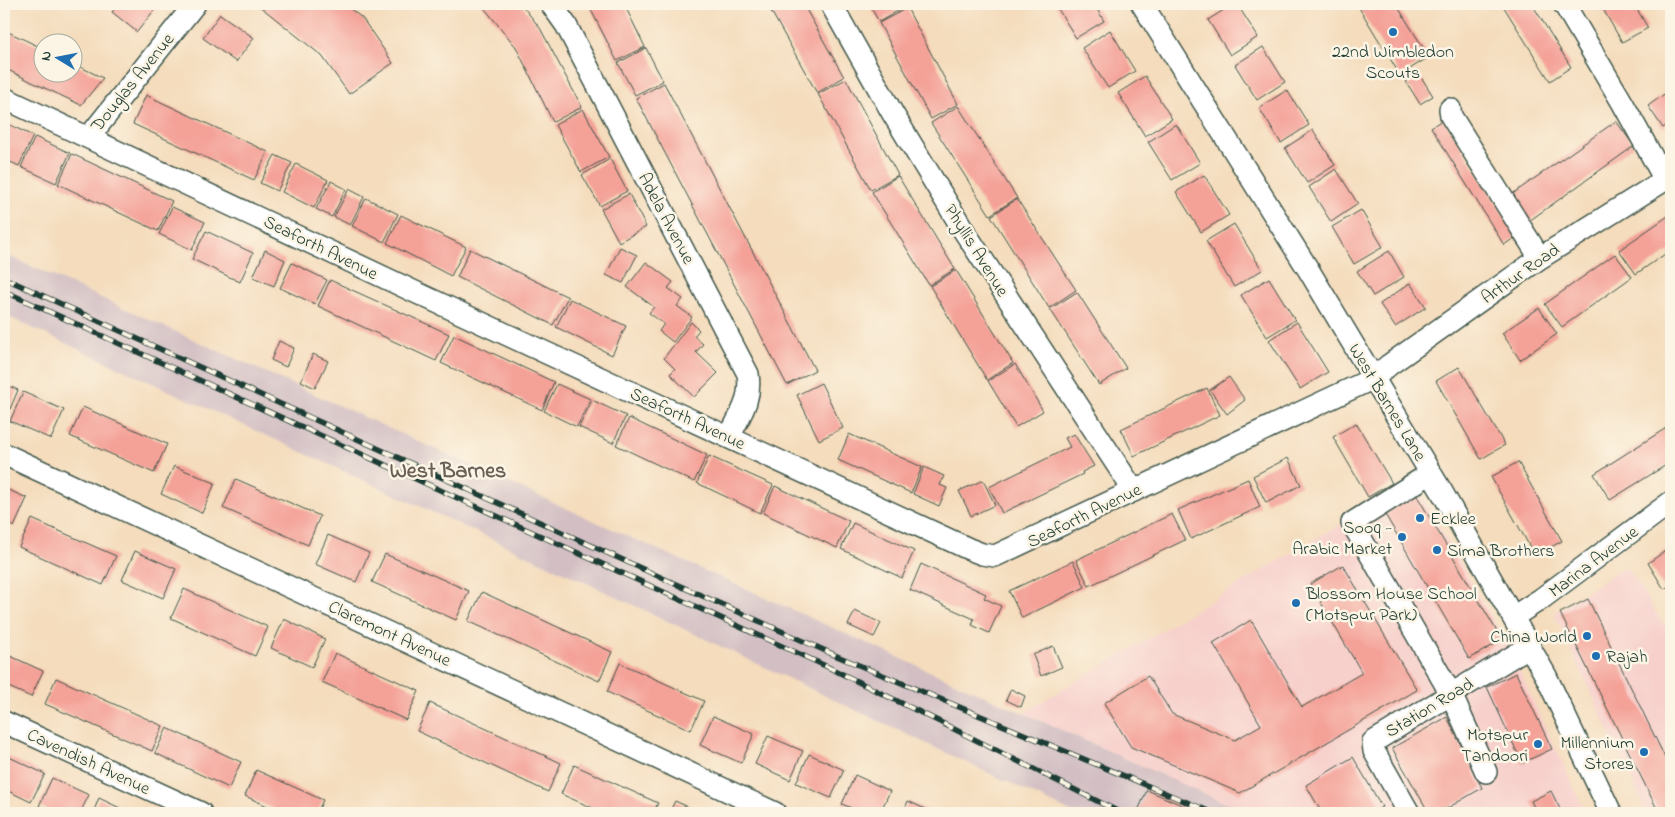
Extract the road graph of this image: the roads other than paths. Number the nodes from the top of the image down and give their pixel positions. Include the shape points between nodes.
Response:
1 (195, 4) edge
2 (551, 4) edge
3 (831, 4) edge
4 (1142, 4) edge
5 (1564, 4) edge
6 (4, 98) edge
7 (1450, 109) dead end
8 (89, 137) junction
9 (1668, 178) edge
10 (1540, 258) junction
11 (1374, 378) junction
12 (729, 437) junction
13 (4, 454) edge
14 (1431, 473) junction
15 (1134, 490) junction
16 (1671, 502) edge
17 (1513, 617) junction
18 (1530, 646) junction
19 (1451, 694) junction
20 (4, 722) edge
21 (1486, 772) dead end
22 (201, 813) edge
23 (775, 813) edge
24 (1410, 813) edge
25 (1611, 813) edge

1 - 8 street, Douglas Avenue
2 - 12 street, Adela Avenue via 566,25 748,374 750,388 747,401
3 - 15 street, Phyllis Avenue via 964,231
4 - 11 street, West Barnes Lane
5 - 9 street
6 - 8 street, Seaforth Avenue
7 - 10 street via 1451,116
8 - 12 street, Seaforth Avenue
9 - 10 street, Arthur Road
10 - 11 street, Arthur Road
11 - 14 street, West Barnes Lane
11 - 15 street, Seaforth Avenue
12 - 15 street, Seaforth Avenue via 982,554 995,556
13 - 23 street, Claremont Avenue
14 - 17 street, West Barnes Lane
14 - 19 street via 1352,523
16 - 17 street, Marina Avenue via 1541,600
17 - 18 street, West Barnes Lane
18 - 19 street, Station Road
18 - 25 street, West Barnes Lane
19 - 21 street
19 - 24 street, Station Road via 1373,742 1374,751
20 - 22 street, Cavendish Avenue

